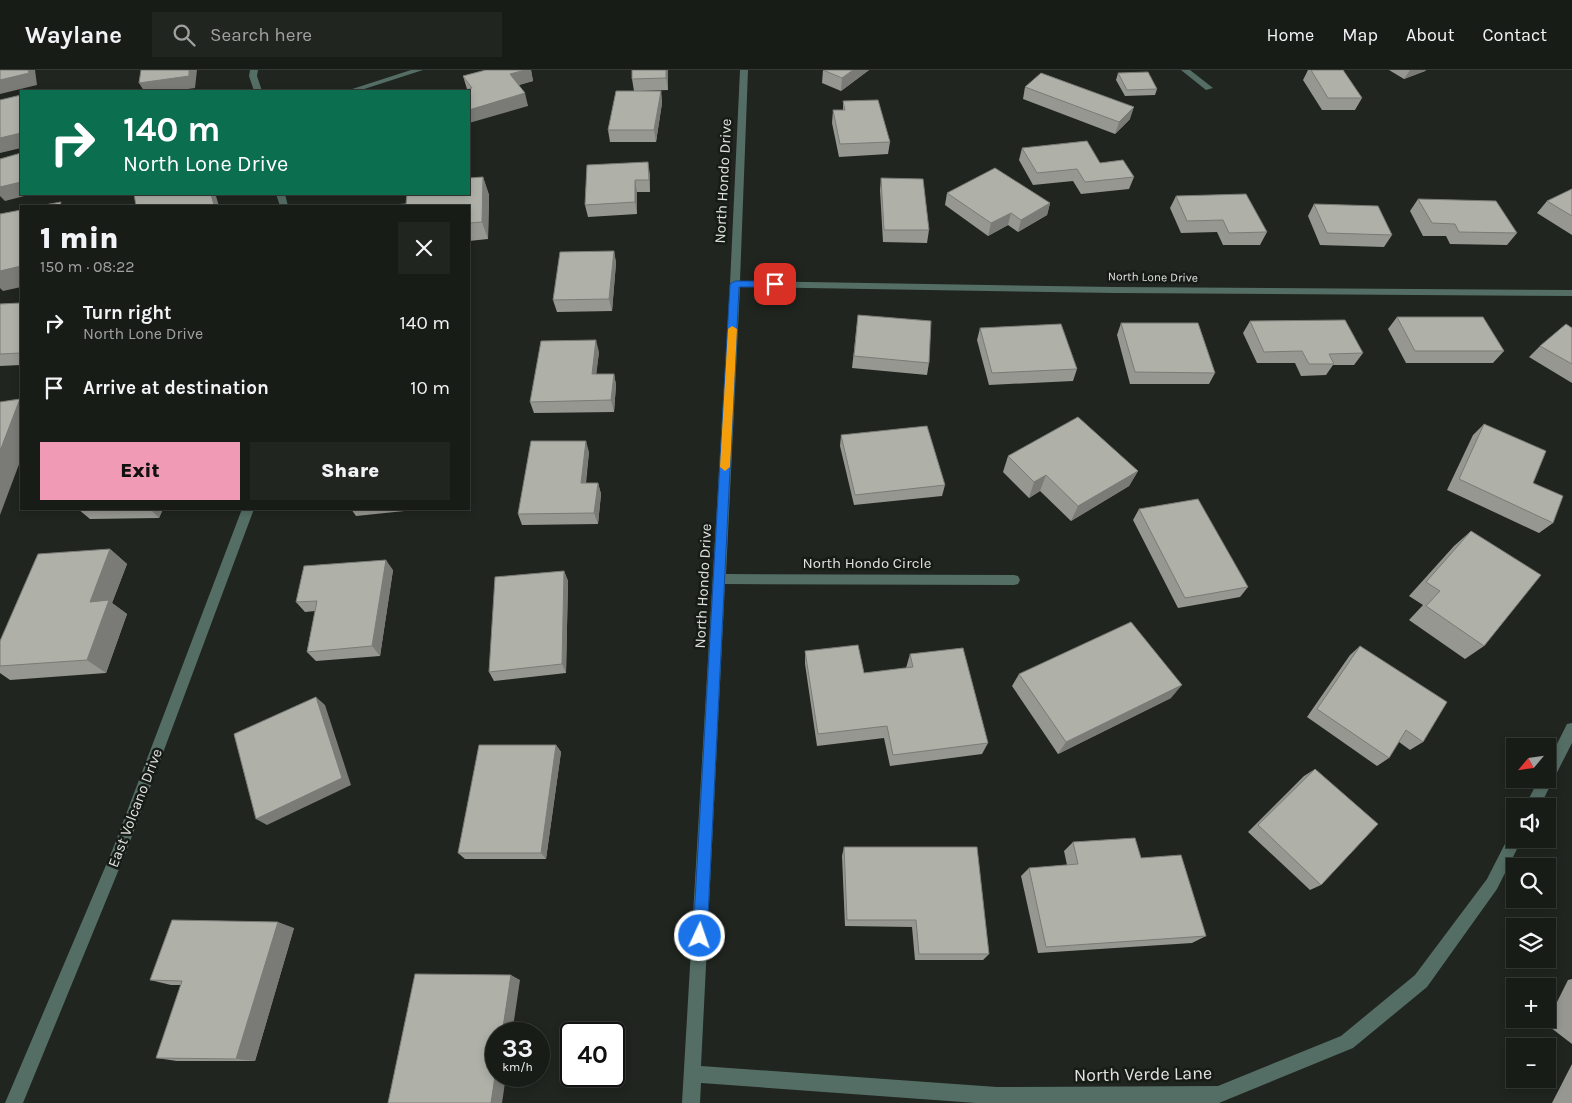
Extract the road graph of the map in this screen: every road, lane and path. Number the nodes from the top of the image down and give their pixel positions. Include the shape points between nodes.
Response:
1 (254, 70) edge
2 (419, 70) edge
3 (744, 70) edge
4 (1185, 70) edge
5 (1210, 88) dead end
6 (258, 90) edge
7 (353, 90) edge
8 (735, 284) junction
9 (1572, 293) edge
10 (248, 510) edge
11 (720, 579) junction
12 (1014, 580) dead end
13 (1572, 729) edge
14 (1556, 760) edge
15 (1510, 848) edge
16 (693, 1074) junction
17 (14, 1103) edge
18 (691, 1103) edge

1 - 6 street
2 - 7 street
3 - 8 street, North Hondo Drive
4 - 5 street
8 - 9 street, North Lone Drive
8 - 11 street, North Hondo Drive
10 - 17 street, East Volcano Drive via 119,852
11 - 12 street, North Hondo Circle
11 - 16 street, North Hondo Drive
13 - 14 street
15 - 16 street, North Verde Lane via 1492,884 1421,981 1347,1042 1218,1095 996,1096
16 - 18 street, North Hondo Drive

